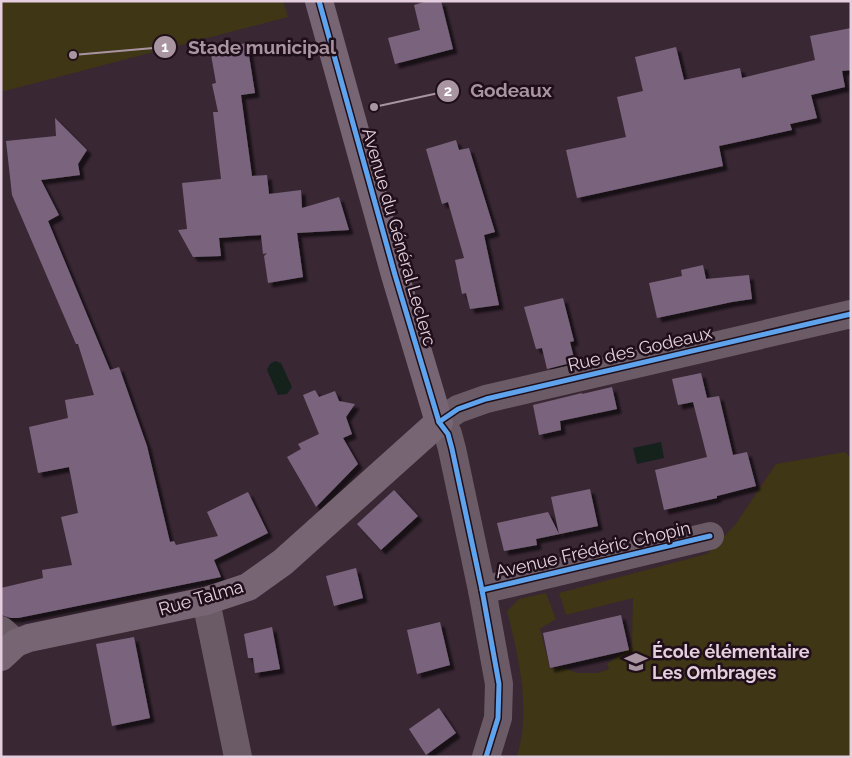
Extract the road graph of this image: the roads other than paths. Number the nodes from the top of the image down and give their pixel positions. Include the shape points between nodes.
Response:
1 (319, 1) edge
2 (851, 314) edge
3 (439, 422) junction
4 (710, 536) dead end
5 (482, 590) junction
6 (206, 601) junction
7 (6, 643) edge
8 (238, 757) edge
9 (486, 757) edge

1 - 3 main road, Avenue du Général Leclerc
2 - 3 street, Rue des Godeaux via 486,399 458,409
3 - 5 street via 448,434 452,449
3 - 6 main road, Rue Talma via 284,562 248,587
4 - 5 street, Avenue Frédéric Chopin
5 - 9 street via 499,684 498,718
6 - 7 main road, Rue Talma
6 - 8 street

